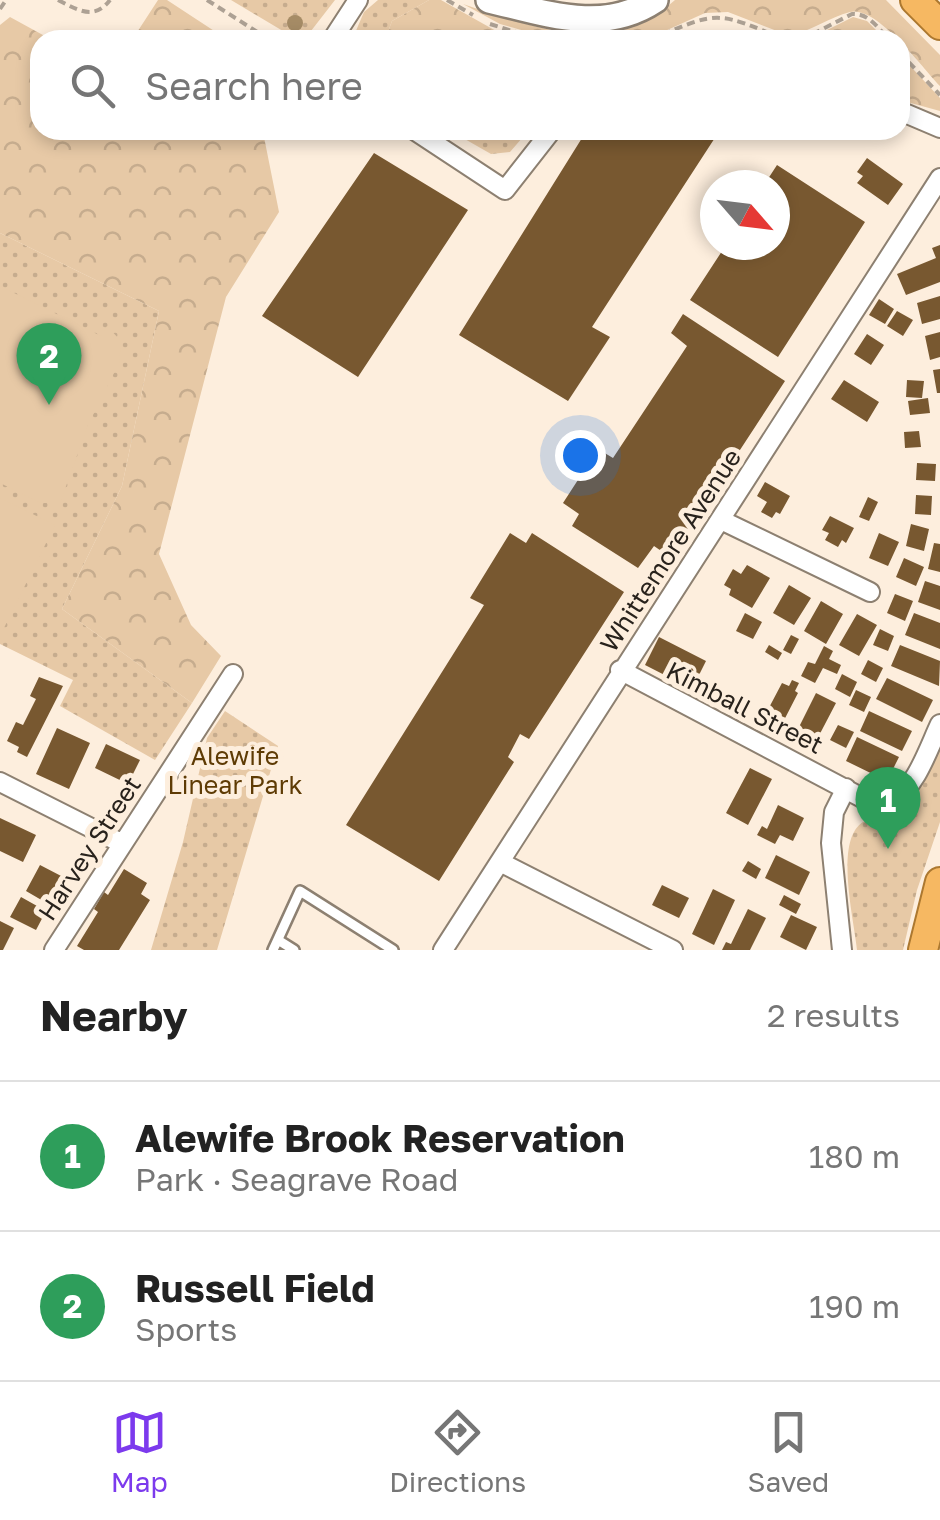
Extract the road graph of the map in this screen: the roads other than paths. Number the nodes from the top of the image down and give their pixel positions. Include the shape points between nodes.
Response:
1 (358, 0) edge
2 (489, 0) edge
3 (655, 0) edge
4 (915, 0) edge
5 (940, 26) edge
6 (338, 30) edge
7 (910, 115) edge
8 (940, 128) edge
9 (429, 140) edge
10 (544, 140) edge
11 (936, 194) edge
12 (721, 520) junction
13 (870, 592) dead end
14 (620, 670) junction
15 (233, 674) dead end
16 (940, 724) edge
17 (0, 782) edge
18 (846, 788) junction
19 (121, 843) junction
20 (500, 862) junction
21 (940, 882) edge
22 (276, 945) edge
23 (54, 950) edge
24 (294, 950) edge
25 (393, 950) edge
26 (442, 950) edge
27 (673, 950) edge
28 (842, 950) edge
29 (923, 950) edge

1 - 6 street
2 - 3 main road via 595,20 624,16
4 - 5 highway
7 - 8 street
9 - 10 street via 505,190
11 - 12 street, Whittemore Avenue
12 - 13 street
12 - 14 street, Whittemore Avenue
14 - 18 street, Kimball Street
14 - 20 street, Whittemore Avenue
15 - 19 street, Harvey Street
16 - 18 street, Kimball Street via 896,800 868,800
17 - 19 street
18 - 28 street via 830,842
19 - 23 street, Harvey Street
20 - 26 street, Whittemore Avenue
20 - 27 street
21 - 29 highway
22 - 24 lane
22 - 25 lane via 300,891

